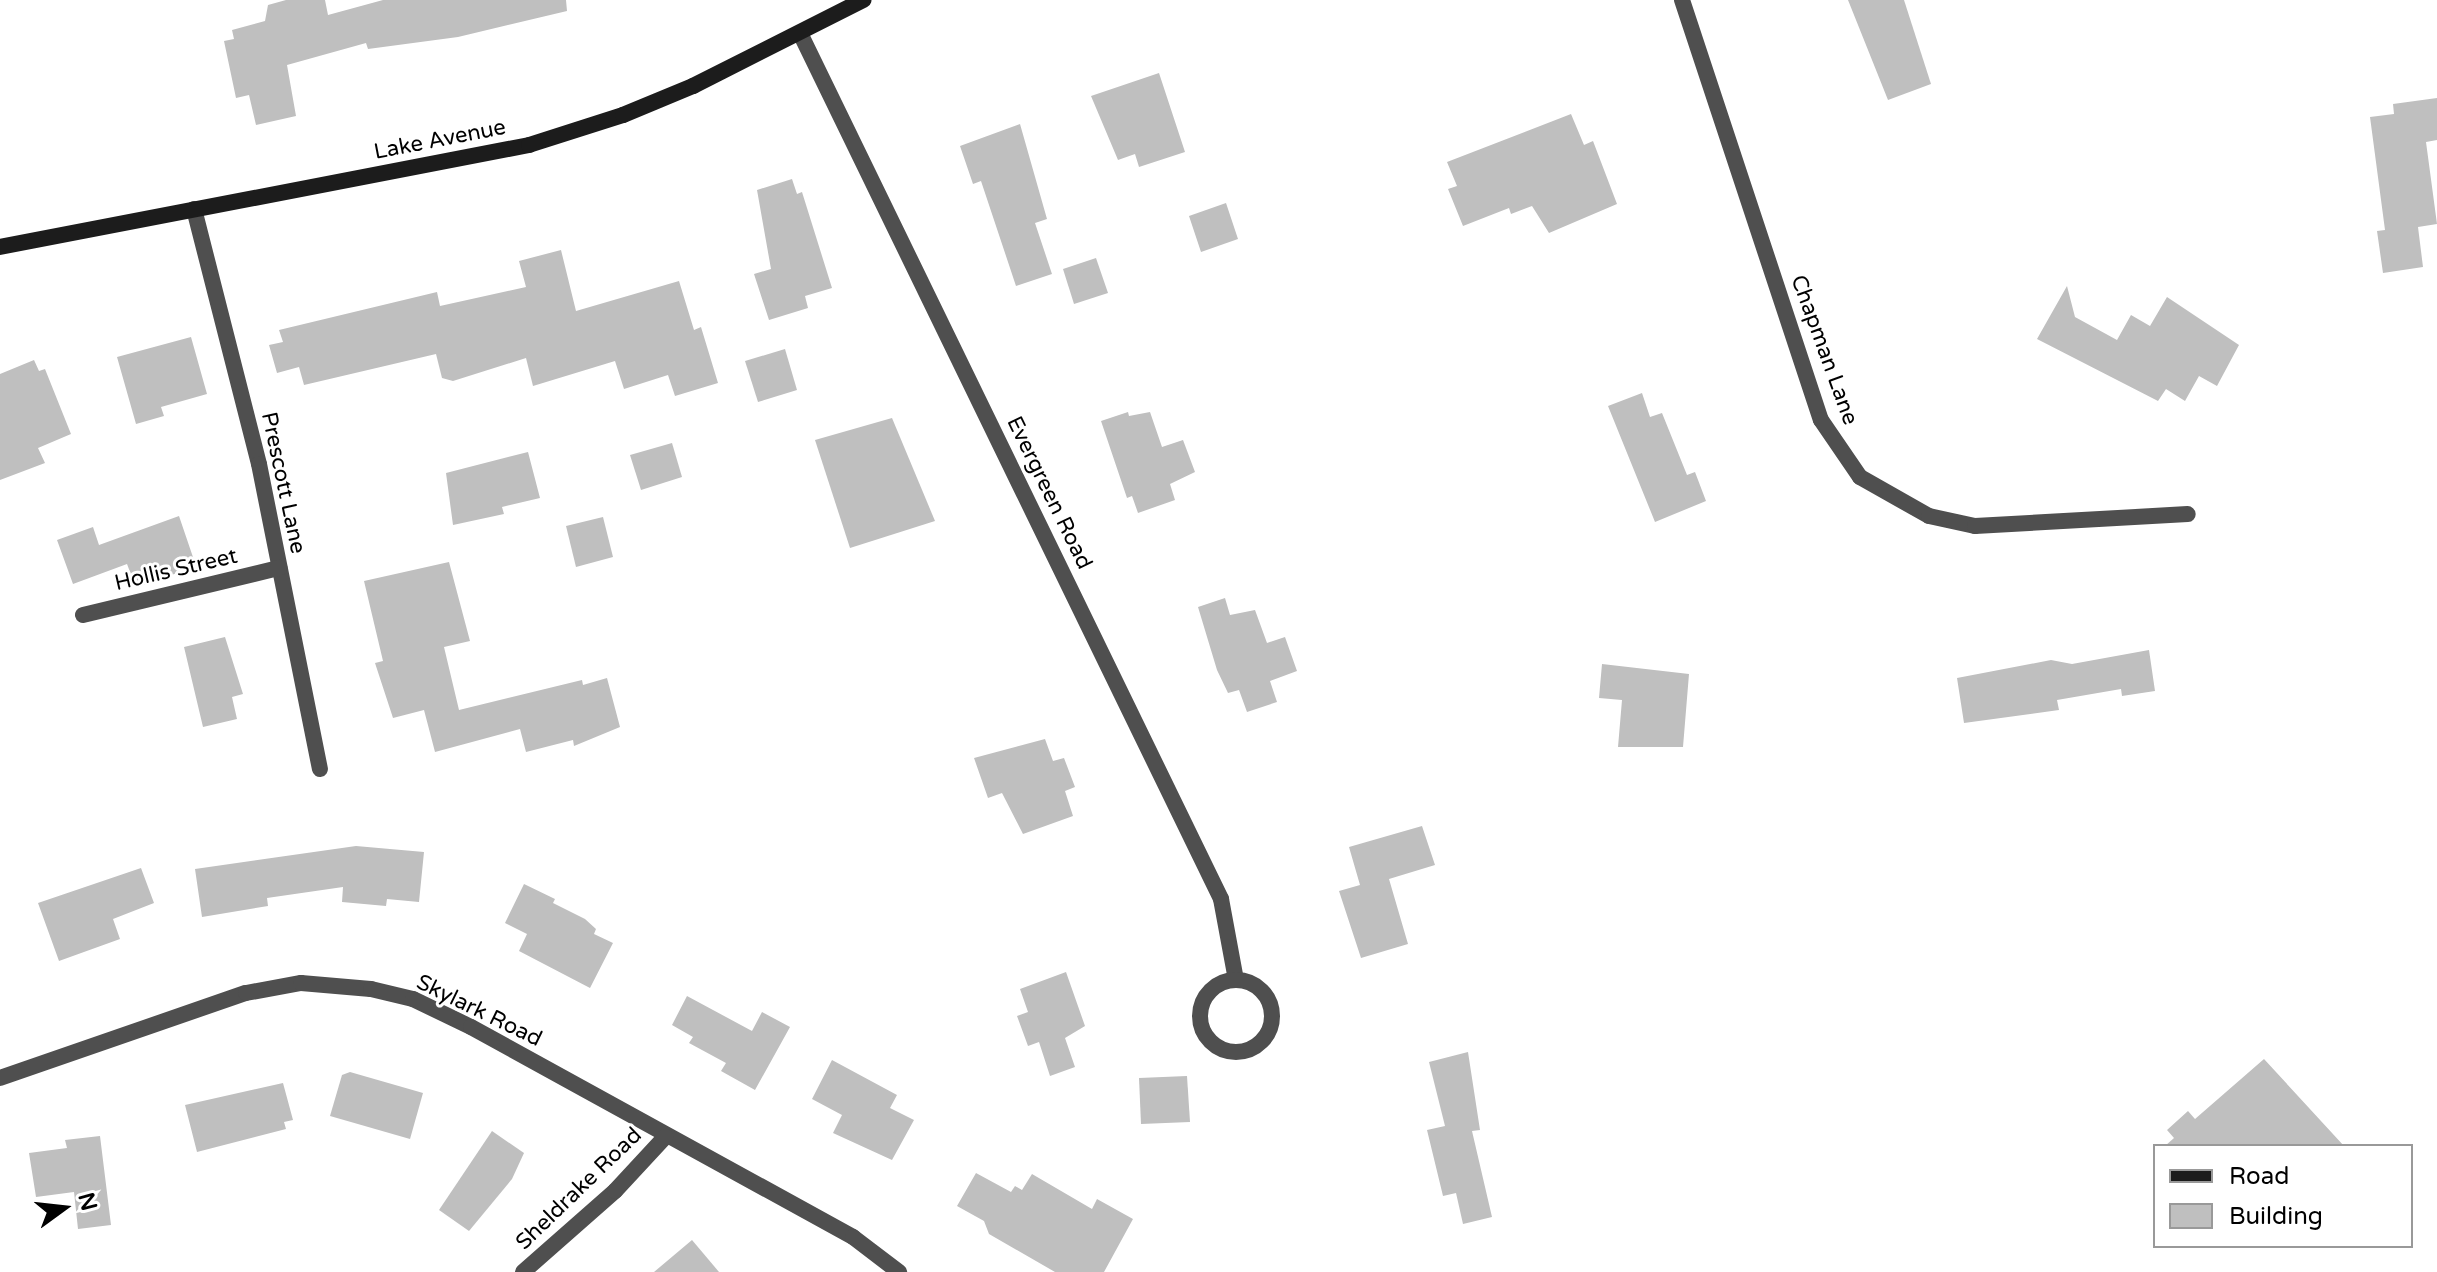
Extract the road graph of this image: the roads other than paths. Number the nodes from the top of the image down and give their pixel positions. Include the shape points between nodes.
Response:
1 (863, 0) edge
2 (1682, 0) edge
3 (800, 33) junction
4 (194, 209) junction
5 (0, 247) edge
6 (2188, 514) dead end
7 (279, 568) junction
8 (83, 615) dead end
9 (320, 769) dead end
10 (1236, 980) junction
11 (0, 1078) edge
12 (665, 1137) junction
13 (523, 1272) edge
14 (899, 1272) edge

1 - 3 main road, Lake Avenue
2 - 6 street, Chapman Lane via 1821,420 1860,477 1929,516 1975,526
3 - 4 main road, Lake Avenue via 623,115 529,145
3 - 10 street, Evergreen Road via 1221,899
4 - 5 main road, Lake Avenue
4 - 7 street, Prescott Lane via 259,464
7 - 8 street, Hollis Street
7 - 9 street, Prescott Lane
10 - 10 street via 1214,987 1201,1006 1200,1018 1216,1046 1244,1052 1266,1037 1272,1009 1257,986
11 - 12 street, Skylark Road via 246,993 301,983 337,985 413,999
12 - 13 street, Sheldrake Road via 615,1191
12 - 14 street, Skylark Road via 853,1237

